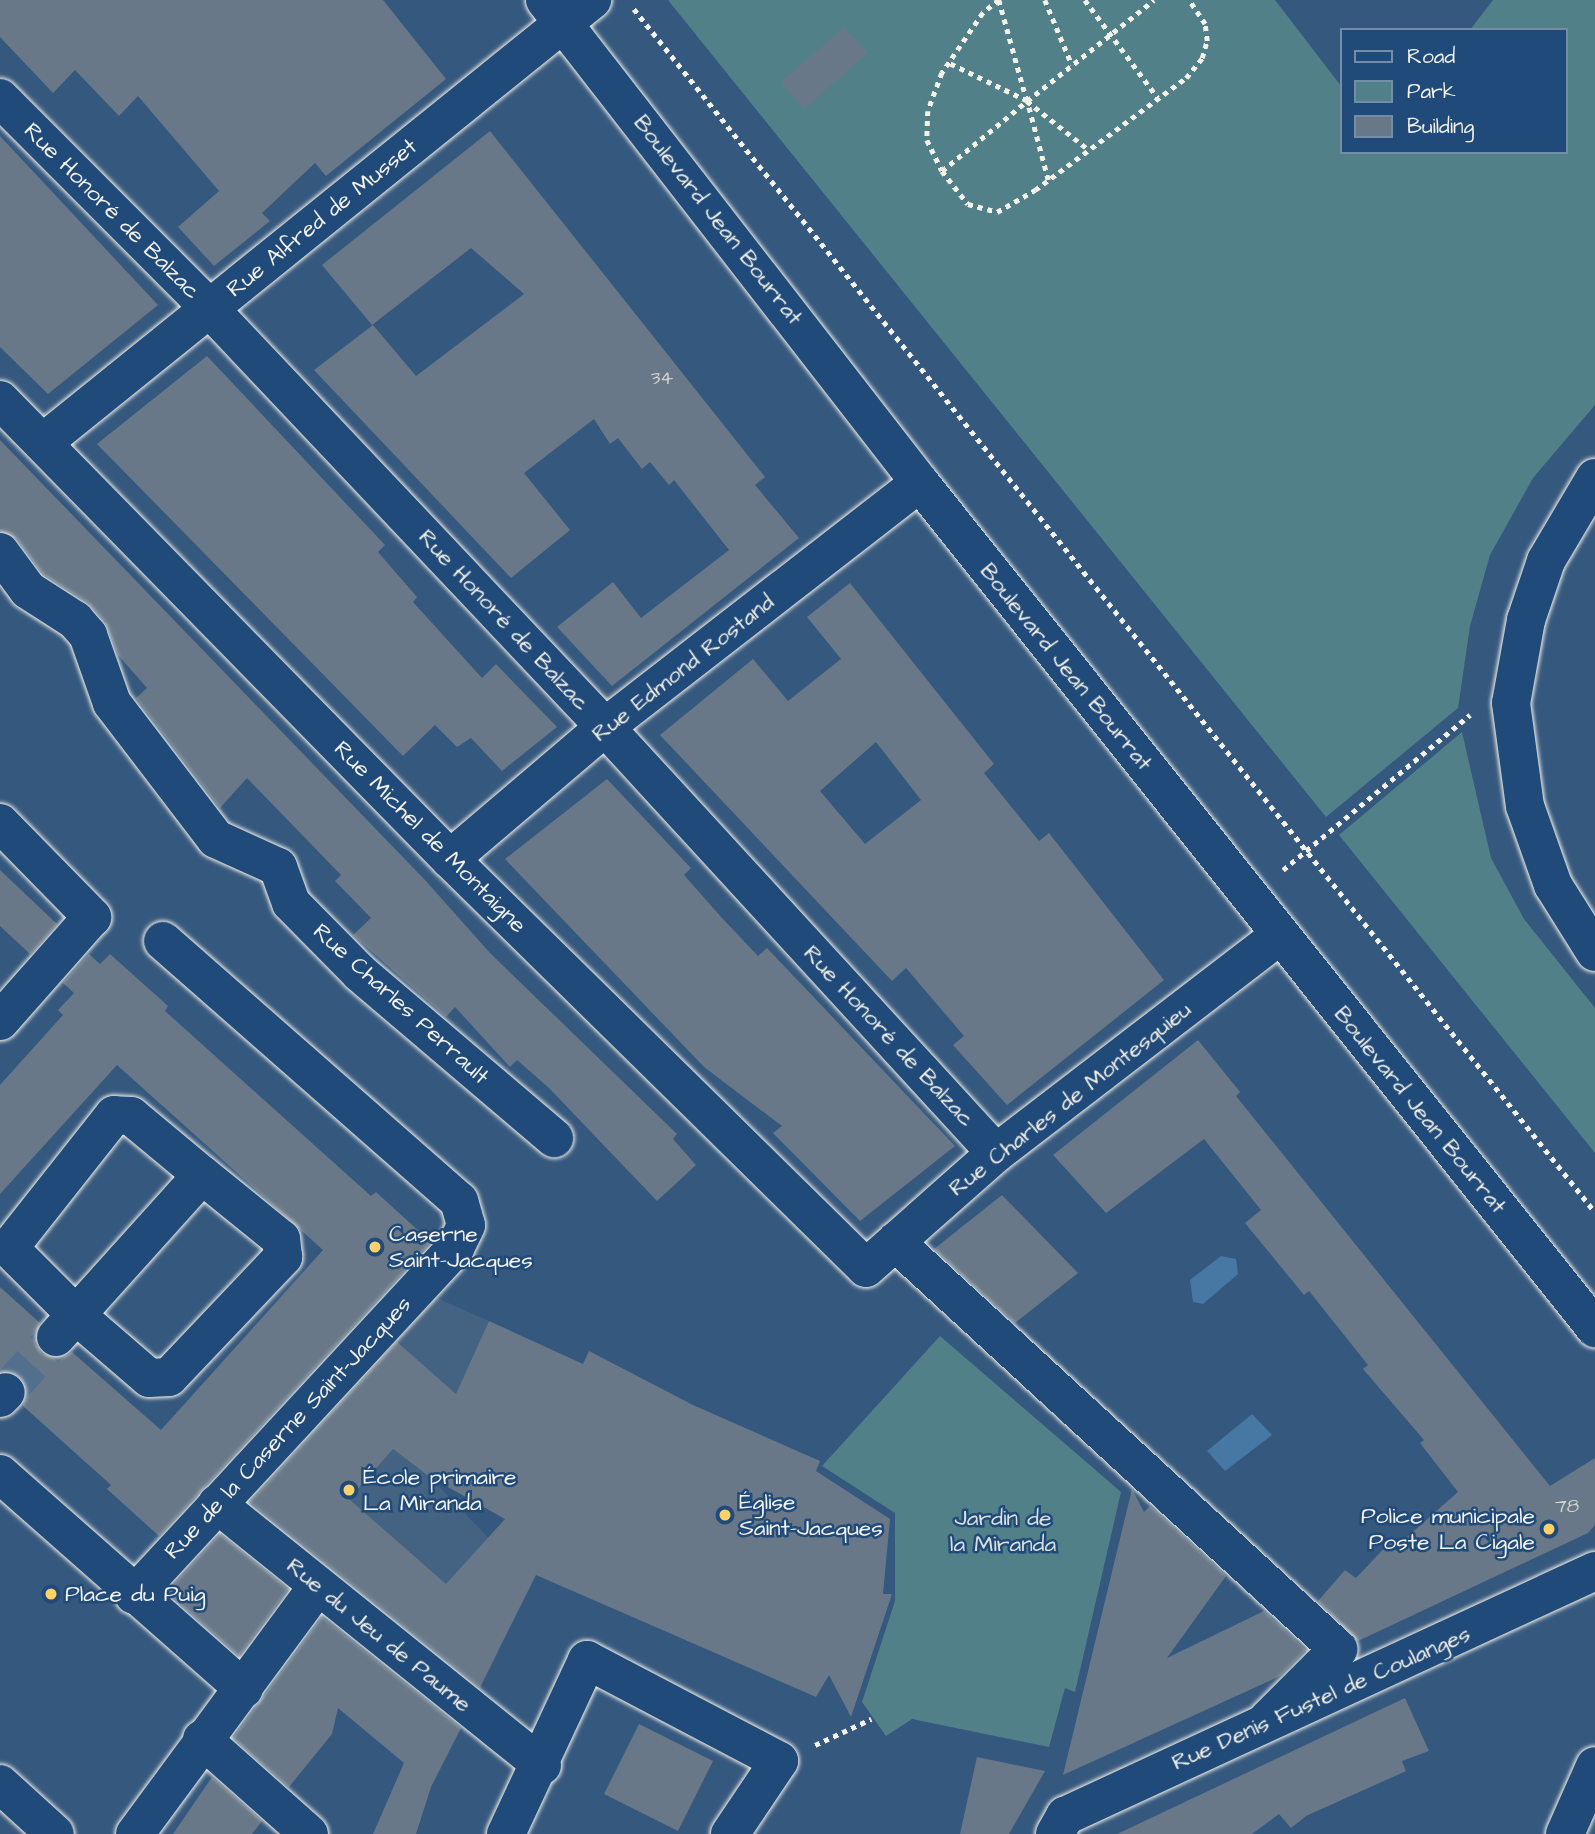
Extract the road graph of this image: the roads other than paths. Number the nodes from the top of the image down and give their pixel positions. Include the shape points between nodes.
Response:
1 (568, 7) edge
2 (0, 98) edge
3 (209, 309) junction
4 (0, 400) edge
5 (45, 441) junction
6 (1595, 478) edge
7 (920, 483) junction
8 (0, 552) edge
9 (606, 727) junction
10 (0, 823) edge
11 (450, 859) junction
12 (1279, 936) junction
13 (163, 942) dead end
14 (1595, 953) edge
15 (0, 1021) edge
16 (554, 1138) dead end
17 (996, 1153) junction
18 (202, 1175) junction
19 (895, 1242) junction
20 (866, 1268) joint
21 (66, 1326) junction
22 (1595, 1328) edge
23 (0, 1474) edge
24 (217, 1504) junction
25 (1595, 1571) edge
26 (318, 1586) junction
27 (134, 1595) junction
28 (244, 1689) junction
29 (1267, 1720) junction
30 (202, 1739) junction
31 (542, 1765) junction
32 (1595, 1766) edge
33 (0, 1784) edge
34 (55, 1834) edge
35 (135, 1834) edge
36 (309, 1834) edge
37 (506, 1834) edge
38 (730, 1834) edge
39 (1055, 1834) edge
40 (1566, 1834) edge

1 - 3 street, Rue Alfred de Musset
1 - 7 street, Boulevard Jean Bourrat
2 - 3 street, Rue Honoré de Balzac
3 - 5 street, Rue Alfred de Musset
3 - 9 street, Rue Honoré de Balzac
4 - 5 street, Rue Michel de Montaigne
5 - 11 street, Rue Michel de Montaigne
6 - 14 street via 1546,561 1526,621 1511,703 1525,806 1553,885
7 - 9 street, Rue Edmond Rostand
7 - 12 street, Boulevard Jean Bourrat
8 - 16 street, Rue Charles Perrault via 28,590 88,635 112,703 216,839 278,867 290,903 360,973
9 - 11 street, Rue Edmond Rostand
9 - 17 street, Rue Honoré de Balzac
10 - 15 street via 92,917
11 - 20 street, Rue Michel de Montaigne
12 - 17 street, Rue Charles de Montesquieu
12 - 22 street, Boulevard Jean Bourrat
13 - 24 street, Rue de la Caserne Saint-Jacques via 459,1200 466,1225 455,1248
17 - 19 street, Rue Charles de Montesquieu
18 - 21 street
18 - 21 street via 131,1116 114,1115 9,1248
18 - 21 street via 281,1239 283,1257 169,1377 149,1378
19 - 20 street, Rue Charles de Montesquieu
19 - 29 street via 1338,1649
23 - 27 street
24 - 26 street, Rue du Jeu de Paume
24 - 27 street, Rue de la Caserne Saint-Jacques
25 - 29 street, Rue Denis Fustel de Coulanges
26 - 28 street
26 - 31 street, Rue du Jeu de Paume
27 - 28 street
28 - 30 street
29 - 39 street, Rue Denis Fustel de Coulanges via 1065,1816
30 - 35 street
30 - 36 street
31 - 37 street
31 - 38 street via 587,1660 769,1775
32 - 40 street
33 - 34 street

